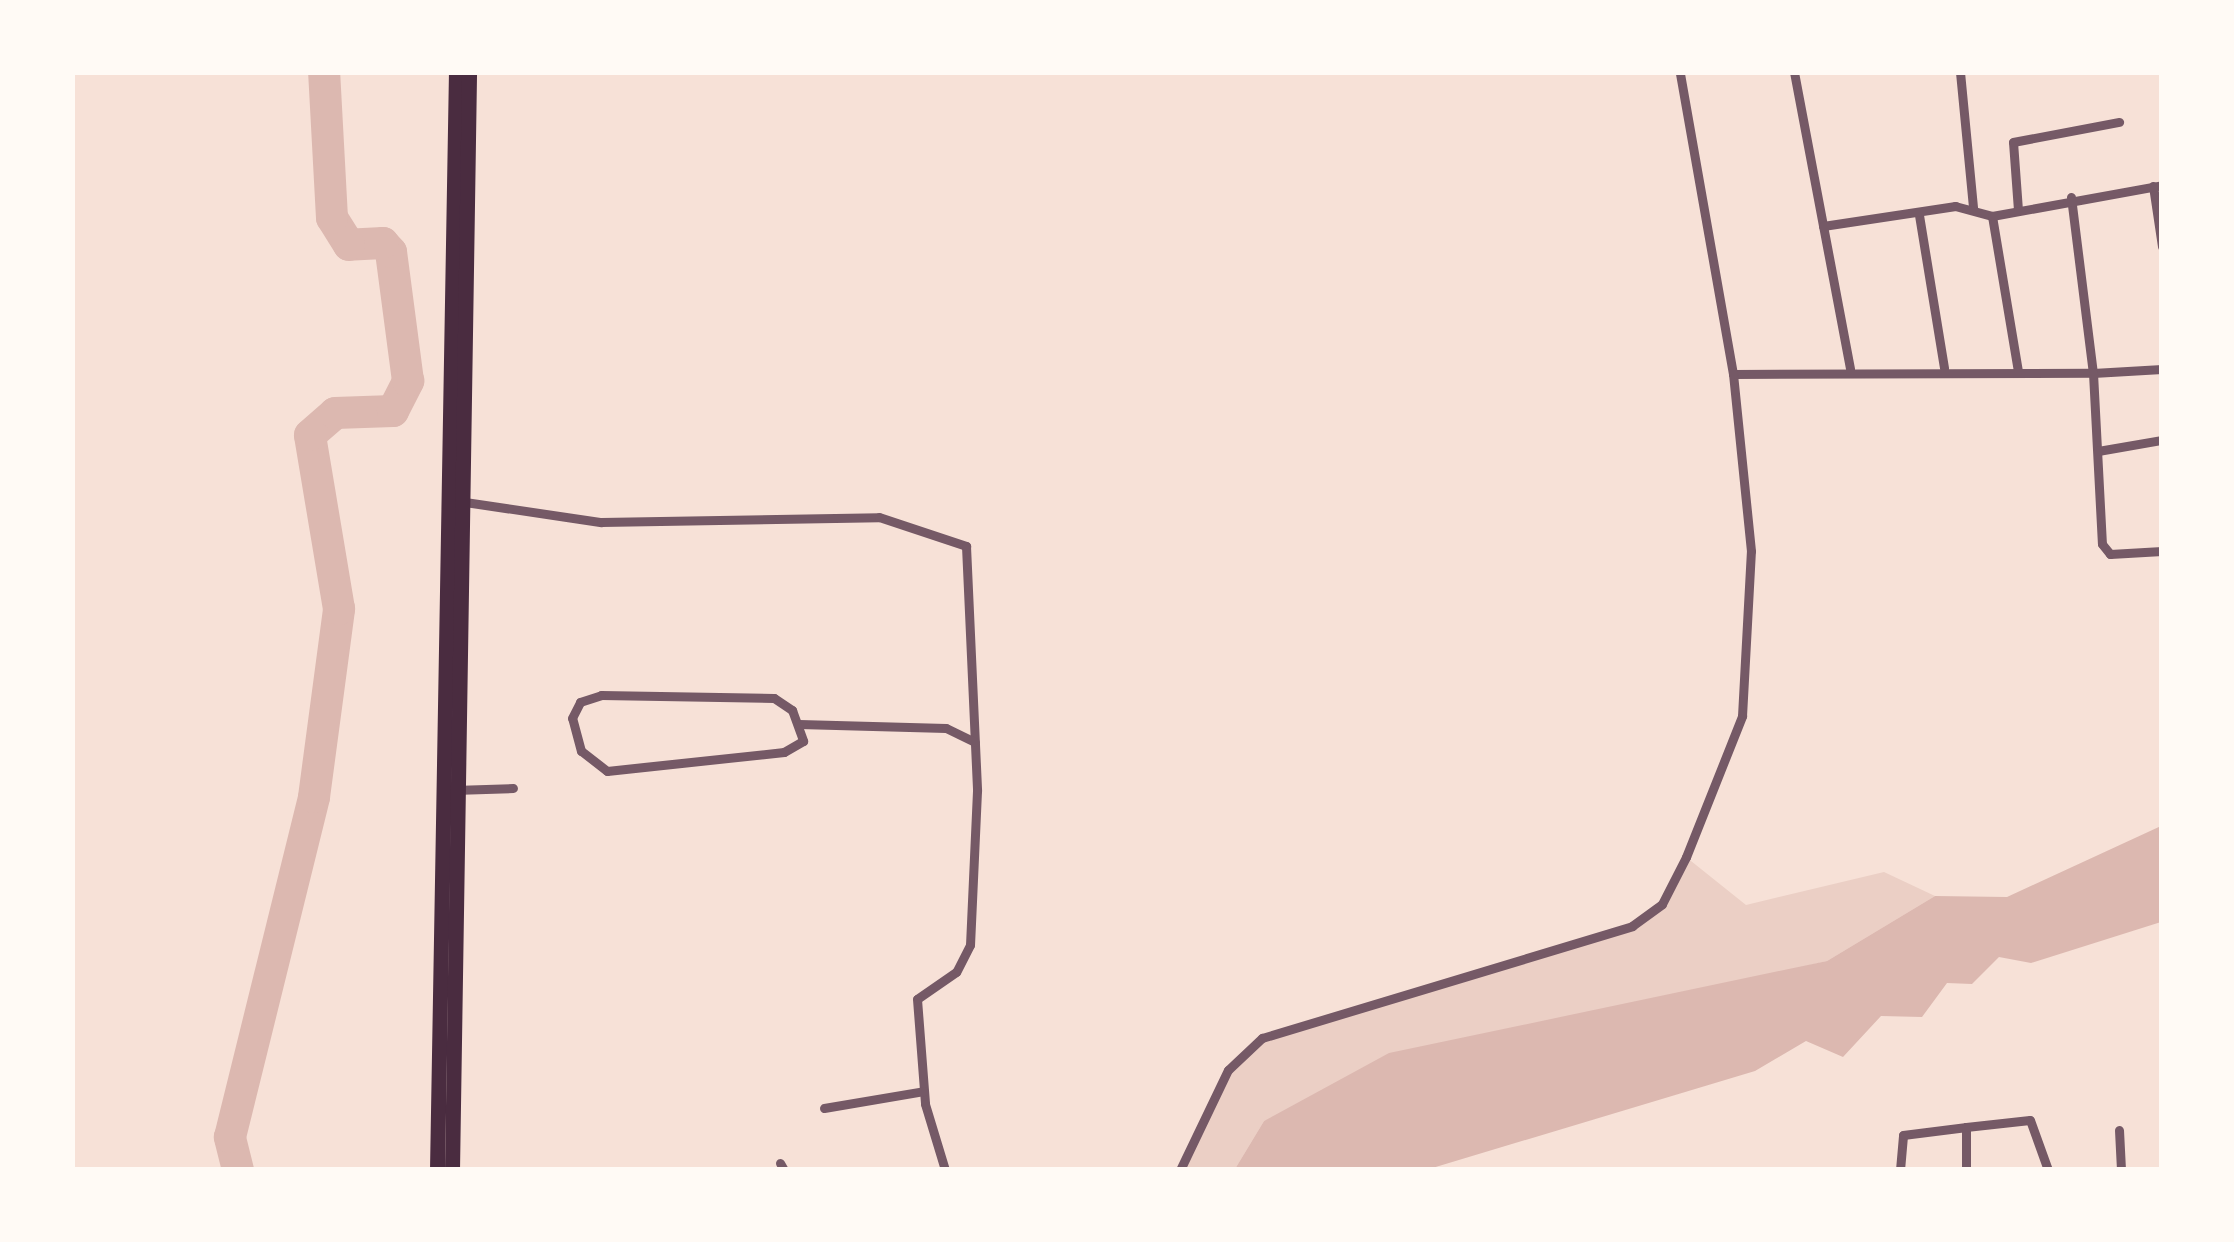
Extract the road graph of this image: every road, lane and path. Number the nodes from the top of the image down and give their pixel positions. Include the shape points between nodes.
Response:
1 (456, 72) edge
2 (469, 72) edge
3 (1680, 72) edge
4 (1794, 72) edge
5 (1960, 72) edge
6 (2118, 122) dead end
7 (2157, 185) edge
8 (2071, 197) junction
9 (1974, 208) junction
10 (2018, 210) junction
11 (1918, 214) junction
12 (1992, 216) junction
13 (1823, 226) junction
14 (2162, 246) edge
15 (1944, 368) junction
16 (1850, 369) junction
17 (2162, 369) edge
18 (2018, 371) junction
19 (2093, 373) junction
20 (1733, 374) junction
21 (2162, 440) edge
22 (2098, 450) junction
23 (452, 501) junction
24 (2162, 550) edge
25 (799, 724) junction
26 (975, 742) junction
27 (514, 788) dead end
28 (448, 790) junction
29 (924, 1091) junction
30 (824, 1108) dead end
31 (1966, 1127) junction
32 (2119, 1130) dead end
33 (437, 1170) edge
34 (452, 1170) edge
35 (945, 1170) edge
36 (1180, 1170) edge
37 (1900, 1170) edge
38 (1966, 1170) edge
39 (2048, 1170) edge
40 (2120, 1170) edge

1 - 23 highway
2 - 23 highway
3 - 20 street
4 - 13 street
5 - 9 street
6 - 10 street via 2014,142
7 - 8 street
7 - 14 street
8 - 10 street
8 - 19 street
9 - 11 street
9 - 12 street
10 - 12 street
11 - 13 street
11 - 15 street
12 - 18 street
13 - 16 street
15 - 16 street
15 - 18 street
16 - 20 street
17 - 19 street
18 - 19 street
19 - 22 street
20 - 36 street via 1748,480 1747,683 1732,748 1662,904 1606,936 1262,1038 1228,1070
21 - 22 street
22 - 24 street via 2106,550
23 - 26 street via 601,522 879,517 955,538 974,569
23 - 28 highway
25 - 25 street via 766,696 600,695 580,702 572,718 586,759 615,772 791,751 803,741
25 - 26 street via 946,728
26 - 29 street via 970,945 956,972 917,999
27 - 28 street
28 - 33 highway
28 - 34 highway
29 - 30 street
29 - 35 street
31 - 37 street via 1903,1135
31 - 38 street
31 - 39 street via 2034,1120
32 - 40 street

